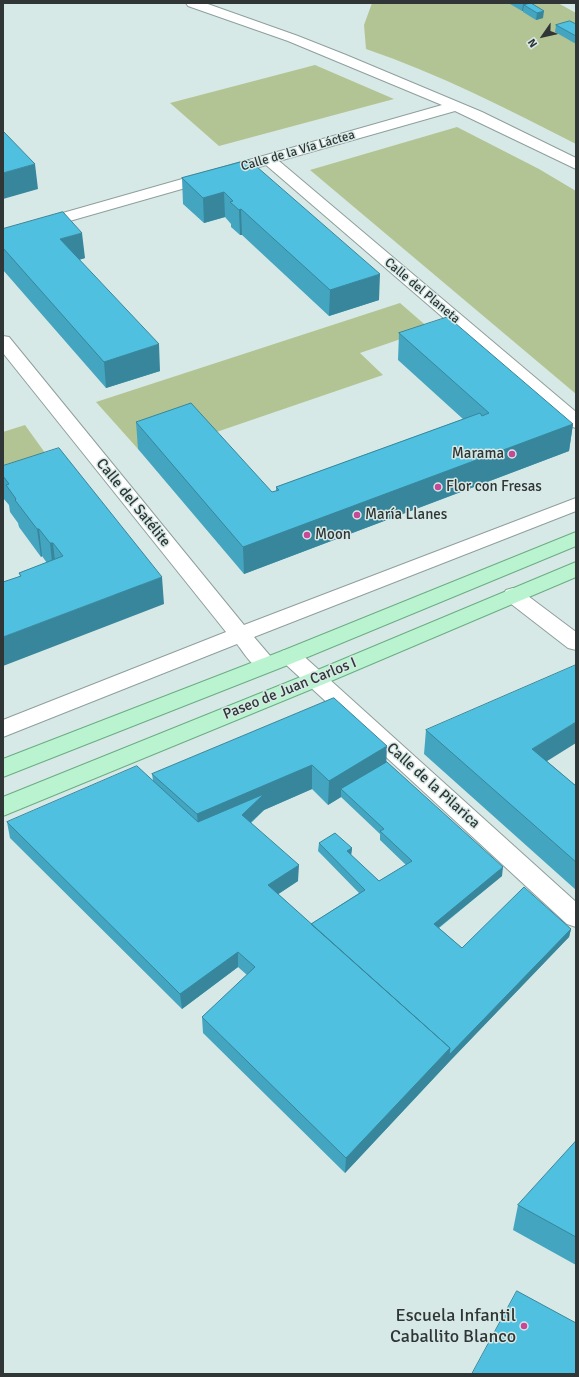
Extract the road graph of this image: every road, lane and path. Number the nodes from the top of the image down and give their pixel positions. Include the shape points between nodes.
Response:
1 (193, 3) edge
2 (455, 106) junction
3 (268, 159) junction
4 (576, 164) edge
5 (3, 235) edge
6 (3, 341) edge
7 (576, 422) edge
8 (576, 504) edge
9 (576, 538) edge
10 (576, 569) edge
11 (513, 595) junction
12 (240, 635) junction
13 (576, 643) edge
14 (290, 656) junction
15 (266, 664) junction
16 (316, 679) junction
17 (3, 729) edge
18 (3, 768) edge
19 (3, 807) edge
20 (576, 917) edge

1 - 2 street via 390,77
2 - 3 street, Calle de la Vía Láctea
2 - 4 street via 520,134
3 - 5 street, Calle de la Vía Láctea
3 - 7 street, Calle del Planeta
6 - 12 street, Calle del Satélite
8 - 12 street
9 - 14 main road, Paseo de Juan Carlos I
10 - 11 main road, Paseo de Juan Carlos I
11 - 13 street
11 - 16 main road, Paseo de Juan Carlos I
12 - 15 street, Calle del Satélite
12 - 17 street
14 - 15 main road, Paseo de Juan Carlos I
14 - 16 street, Calle de la Pilarica
15 - 18 main road, Paseo de Juan Carlos I
16 - 19 main road, Paseo de Juan Carlos I
16 - 20 street, Calle de la Pilarica

